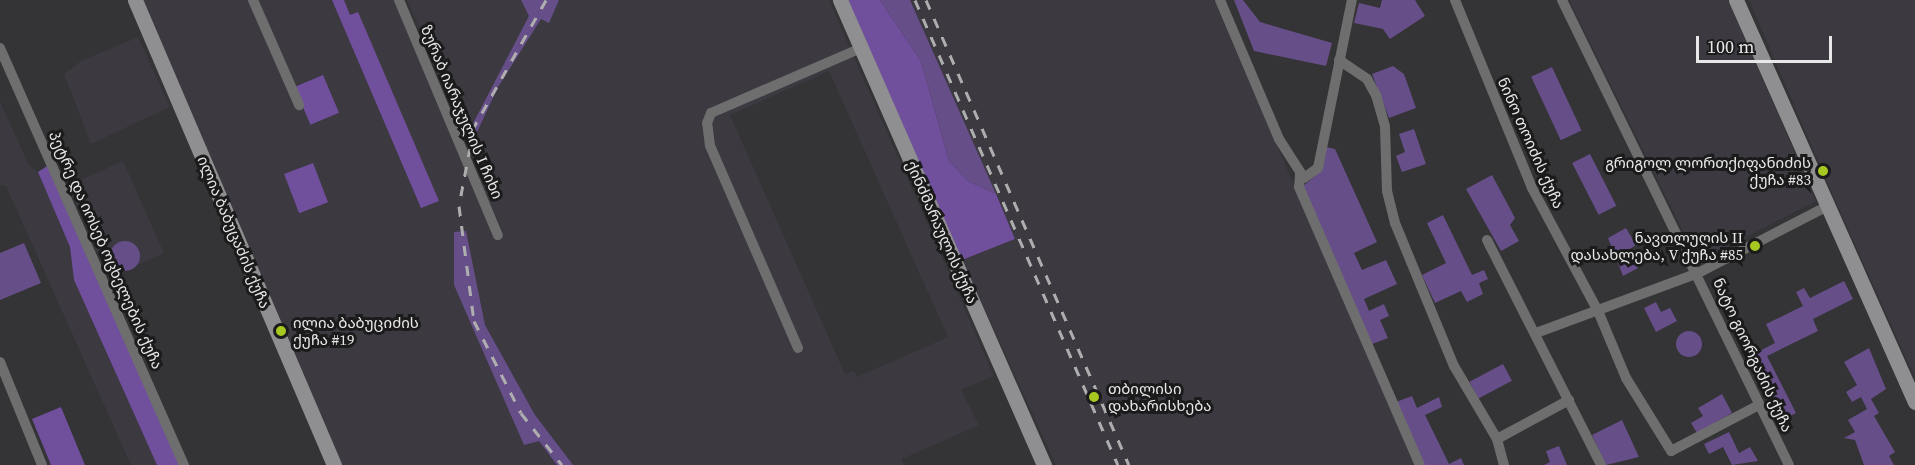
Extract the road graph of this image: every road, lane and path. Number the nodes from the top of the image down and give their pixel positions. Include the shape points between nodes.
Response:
1 (135, 0) edge
2 (253, 0) edge
3 (399, 0) edge
4 (840, 0) edge
5 (1220, 0) edge
6 (1352, 0) edge
7 (1455, 0) edge
8 (1563, 0) edge
9 (1736, 0) edge
10 (0, 48) edge
11 (861, 48) junction
12 (1339, 60) junction
13 (299, 105) dead end
14 (1300, 174) junction
15 (1828, 206) junction
16 (498, 235) dead end
17 (1487, 240) dead end
18 (1698, 273) junction
19 (1598, 312) junction
20 (1536, 333) junction
21 (798, 348) dead end
22 (0, 362) edge
23 (4, 383) edge
24 (1569, 400) junction
25 (1915, 402) edge
26 (1759, 405) junction
27 (1497, 439) junction
28 (42, 465) edge
29 (184, 465) edge
30 (334, 465) edge
31 (1044, 465) edge
32 (1420, 465) edge
33 (1504, 465) edge
34 (1601, 465) edge
35 (1789, 465) edge

1 - 30 street, ილია ბაბუცაძის ქუჩა
2 - 13 street
3 - 16 street, ზურაბ იარაჯულის I ჩიხი
4 - 11 street, ქინძმარაულის ქუჩა
5 - 14 street via 1279,139
6 - 12 street
7 - 19 street, ნინო თოიძის ქუჩა via 1532,188
8 - 18 street, ნატო გიორგაძის ქუჩა
9 - 15 street
10 - 29 street, პეტრე და იოსებ ოცხელების ქუჩა
11 - 21 street via 711,113 707,123 710,146
11 - 31 street, ქინძმარაულის ქუჩა
12 - 14 street via 1318,168 1309,177
12 - 27 street via 1367,79 1376,95 1385,127 1387,191 1395,224 1466,392
14 - 32 street via 1299,187
15 - 18 street
15 - 25 street
17 - 20 street
18 - 19 street
18 - 26 street, ნატო გიორგაძის ქუჩა
19 - 20 street
19 - 26 street, ნინო თოიძის ქუჩა via 1626,378 1674,453
20 - 24 street
22 - 23 street
23 - 28 street
24 - 27 street
24 - 34 street
26 - 35 street, ნატო გიორგაძის ქუჩა
27 - 33 street

